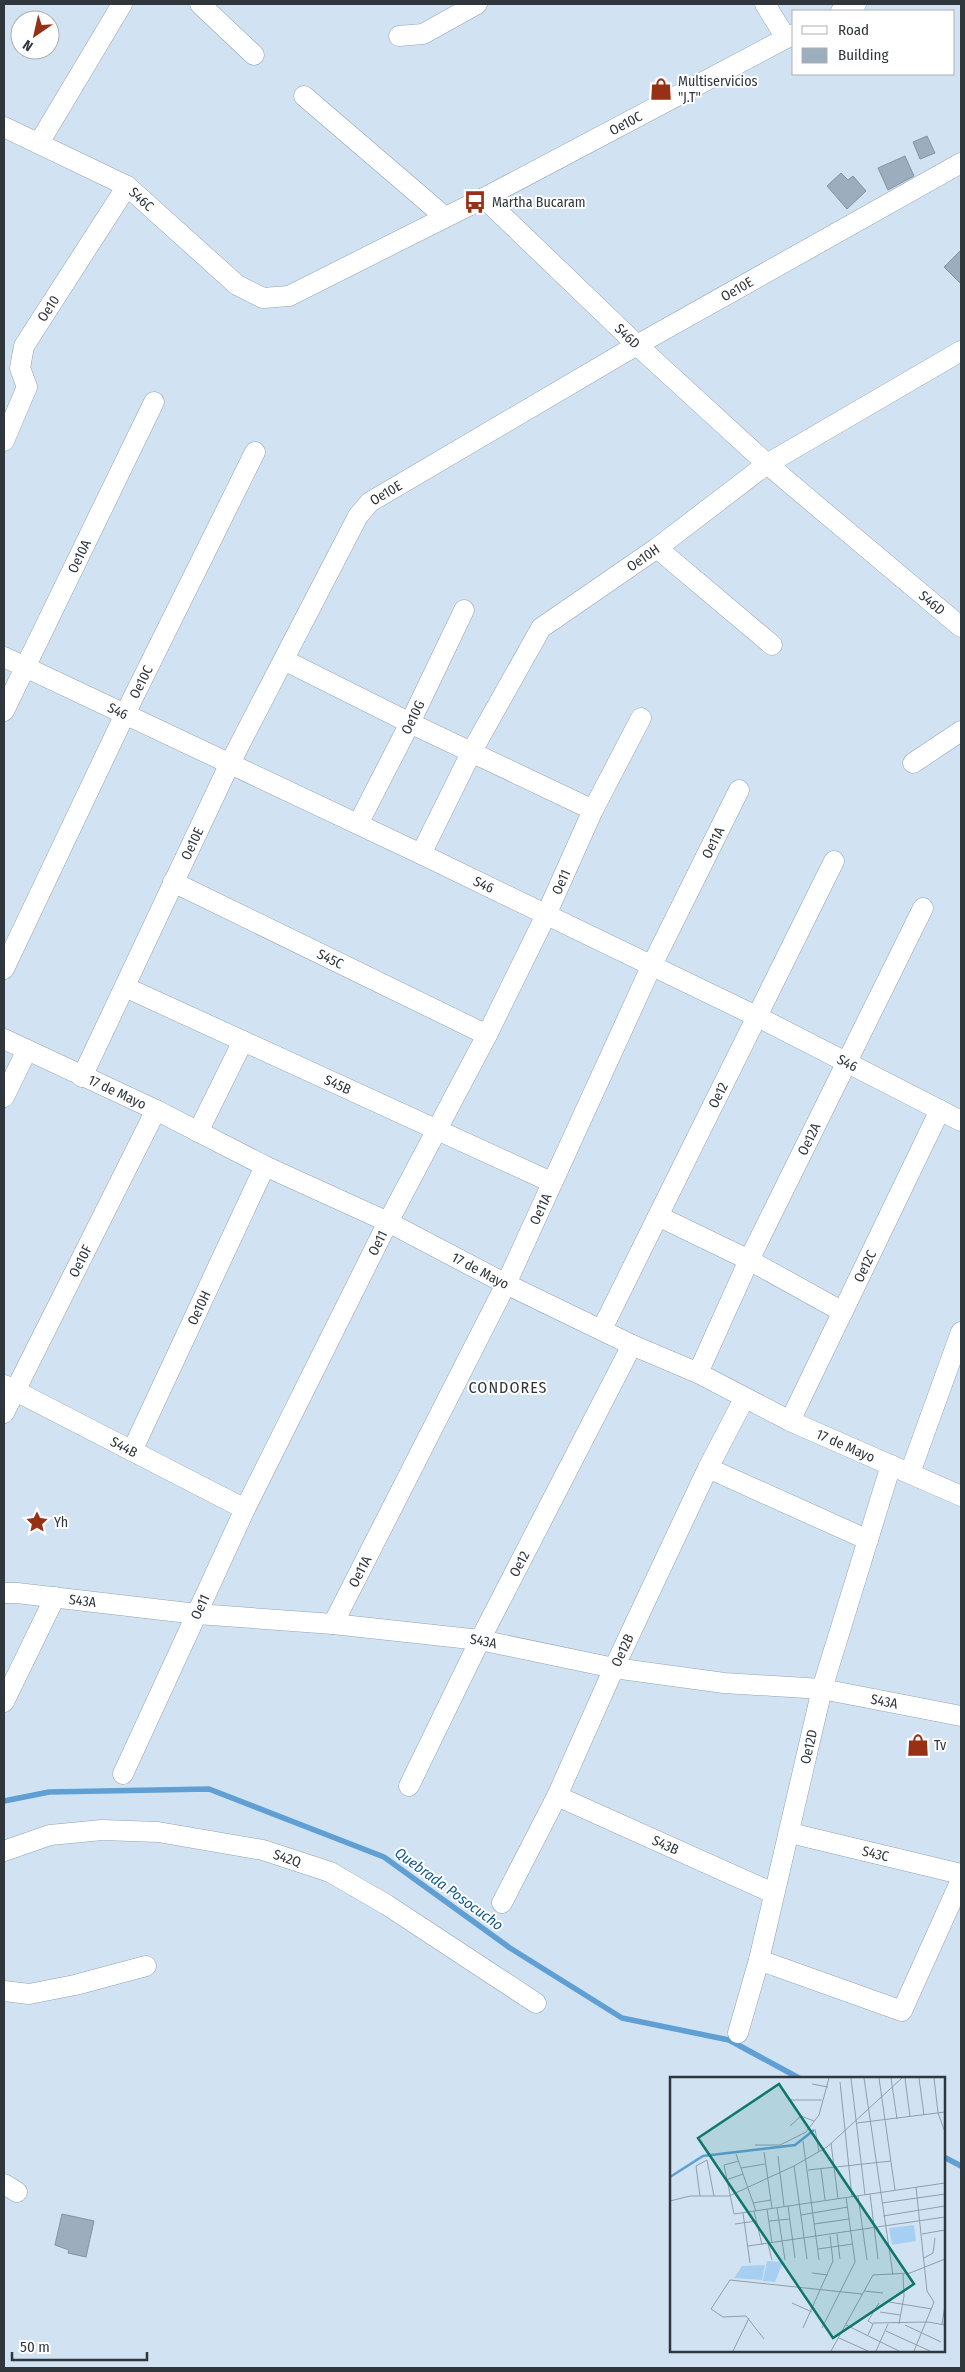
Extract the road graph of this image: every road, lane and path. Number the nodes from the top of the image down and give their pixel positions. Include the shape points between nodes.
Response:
1 (122, 4) edge
2 (200, 4) edge
3 (478, 4) edge
4 (765, 4) edge
5 (856, 4) edge
6 (843, 10) edge
7 (399, 36) dead end
8 (790, 36) edge
9 (254, 55) dead end
10 (304, 96) dead end
11 (4, 126) edge
12 (39, 143) junction
13 (961, 163) edge
14 (127, 186) junction
15 (484, 198) junction
16 (445, 217) junction
17 (637, 346) junction
18 (961, 351) edge
19 (12, 366) edge
20 (154, 402) dead end
21 (4, 441) edge
22 (255, 452) dead end
23 (767, 464) junction
24 (657, 548) junction
25 (464, 610) dead end
26 (961, 627) edge
27 (772, 645) dead end
28 (4, 656) edge
29 (284, 660) junction
30 (26, 667) junction
31 (4, 711) edge
32 (126, 712) junction
33 (640, 718) dead end
34 (410, 723) junction
35 (961, 731) edge
36 (472, 751) junction
37 (230, 763) junction
38 (912, 763) dead end
39 (739, 790) dead end
40 (593, 810) junction
41 (358, 824) junction
42 (422, 854) junction
43 (834, 860) dead end
44 (173, 882) junction
45 (923, 908) dead end
46 (546, 915) junction
47 (651, 967) junction
48 (4, 969) edge
49 (124, 987) junction
50 (756, 1016) junction
51 (487, 1035) junction
52 (4, 1039) edge
53 (243, 1041) junction
54 (27, 1050) junction
55 (846, 1062) junction
56 (82, 1077) junction
57 (4, 1097) edge
58 (156, 1110) junction
59 (940, 1110) junction
60 (961, 1121) edge
61 (436, 1130) junction
62 (198, 1132) junction
63 (265, 1166) junction
64 (551, 1182) junction
65 (658, 1216) junction
66 (388, 1222) junction
67 (749, 1260) junction
68 (506, 1284) junction
69 (843, 1312) junction
70 (602, 1329) junction
71 (961, 1332) edge
72 (632, 1345) junction
73 (698, 1373) junction
74 (954, 1379) edge
75 (10, 1387) edge
76 (744, 1398) junction
77 (4, 1413) edge
78 (790, 1421) junction
79 (132, 1452) junction
80 (891, 1464) junction
81 (708, 1468) junction
82 (910, 1473) junction
83 (961, 1496) edge
84 (245, 1509) junction
85 (868, 1540) junction
86 (4, 1593) edge
87 (56, 1597) junction
88 (197, 1614) junction
89 (333, 1624) junction
90 (480, 1640) junction
91 (614, 1668) junction
92 (822, 1689) junction
93 (4, 1702) edge
94 (961, 1716) edge
95 (123, 1774) dead end
96 (409, 1786) dead end
97 (557, 1796) junction
98 (790, 1833) junction
99 (4, 1851) edge
100 (961, 1874) edge
101 (961, 1880) edge
102 (773, 1893) junction
103 (502, 1902) dead end
104 (759, 1960) junction
105 (146, 1966) dead end
106 (4, 1991) edge
107 (536, 2003) dead end
108 (738, 2033) dead end

1 - 12 street
2 - 9 street
3 - 7 street via 424,34
4 - 8 street
5 - 6 street
8 - 15 street, Oe10C
10 - 16 street
11 - 12 street, S46C
12 - 14 street, S46C
13 - 17 street, Oe10E
14 - 16 street, S46C via 237,285 263,298 289,296
14 - 19 street, Oe10
15 - 16 street
15 - 17 street, S46D
17 - 23 street, S46D
17 - 29 street, Oe10E via 370,502 358,516
18 - 23 street, Oe10H
19 - 21 street, Oe10 via 27,387
20 - 30 street, Oe10A
22 - 32 street, Oe10C
23 - 24 street, Oe10H
23 - 26 street, S46D
24 - 27 street
24 - 36 street, Oe10H via 541,628
25 - 34 street, Oe10G
28 - 30 street, S46
29 - 34 street
29 - 37 street, Oe10E
30 - 31 street, Oe10A
30 - 32 street, S46
32 - 37 street, S46
32 - 48 street, Oe10C
33 - 40 street, Oe11
34 - 36 street
34 - 41 street, Oe10G
35 - 38 street
36 - 40 street
36 - 42 street, Oe10H
37 - 41 street, S46
37 - 44 street, Oe10E
39 - 47 street, Oe11A
40 - 46 street, Oe11
41 - 42 street, S46
42 - 46 street, S46
43 - 50 street, Oe12
44 - 49 street, Oe10E
44 - 51 street, S45C
45 - 55 street, Oe12A
46 - 47 street, S46
46 - 51 street, Oe11
47 - 50 street, S46
47 - 64 street, Oe11A
49 - 53 street, S45B
49 - 56 street, Oe10E
50 - 55 street, S46
50 - 65 street, Oe12
51 - 61 street, Oe11
52 - 54 street, 17 de Mayo
53 - 61 street, S45B
53 - 62 street
54 - 56 street, 17 de Mayo
54 - 57 street
55 - 59 street, S46
55 - 67 street, Oe12A
56 - 58 street, 17 de Mayo
58 - 62 street, 17 de Mayo
58 - 75 street, Oe10F
59 - 60 street, S46
59 - 69 street, Oe12C
61 - 64 street, S45B
61 - 66 street, Oe11
62 - 63 street, 17 de Mayo
63 - 66 street, 17 de Mayo
63 - 79 street, Oe10H
64 - 68 street, Oe11A
65 - 67 street
65 - 70 street, Oe12
66 - 68 street, 17 de Mayo
66 - 84 street, Oe11
67 - 69 street
67 - 73 street, Oe12A
68 - 70 street, 17 de Mayo
68 - 89 street, Oe11A
69 - 78 street, Oe12C
70 - 72 street, 17 de Mayo
71 - 74 street
72 - 73 street, 17 de Mayo
72 - 90 street, Oe12
73 - 76 street, 17 de Mayo
74 - 82 street
75 - 77 street, Oe10F
75 - 79 street, S44B
76 - 78 street, 17 de Mayo
76 - 81 street, Oe12B
78 - 80 street, 17 de Mayo
79 - 84 street, S44B
80 - 82 street, 17 de Mayo
80 - 85 street, Oe12D
81 - 85 street
81 - 91 street, Oe12B
82 - 83 street, 17 de Mayo
84 - 88 street, Oe11
85 - 92 street, Oe12D
86 - 87 street, S43A
87 - 88 street, S43A
87 - 93 street
88 - 89 street, S43A
88 - 95 street, Oe11
89 - 90 street, S43A
90 - 91 street, S43A
90 - 96 street, Oe12
91 - 92 street, S43A via 724,1683
91 - 97 street, Oe12B
92 - 94 street, S43A
92 - 98 street, Oe12D
97 - 102 street, S43B
97 - 103 street, Oe12B
98 - 100 street, S43C
98 - 102 street, Oe12D
99 - 107 street, S42Q via 50,1835 102,1830 158,1832 263,1850 330,1872 387,1905
101 - 104 street via 902,2011
102 - 104 street, Oe12D
104 - 108 street, Oe12D
105 - 106 street via 29,1994

